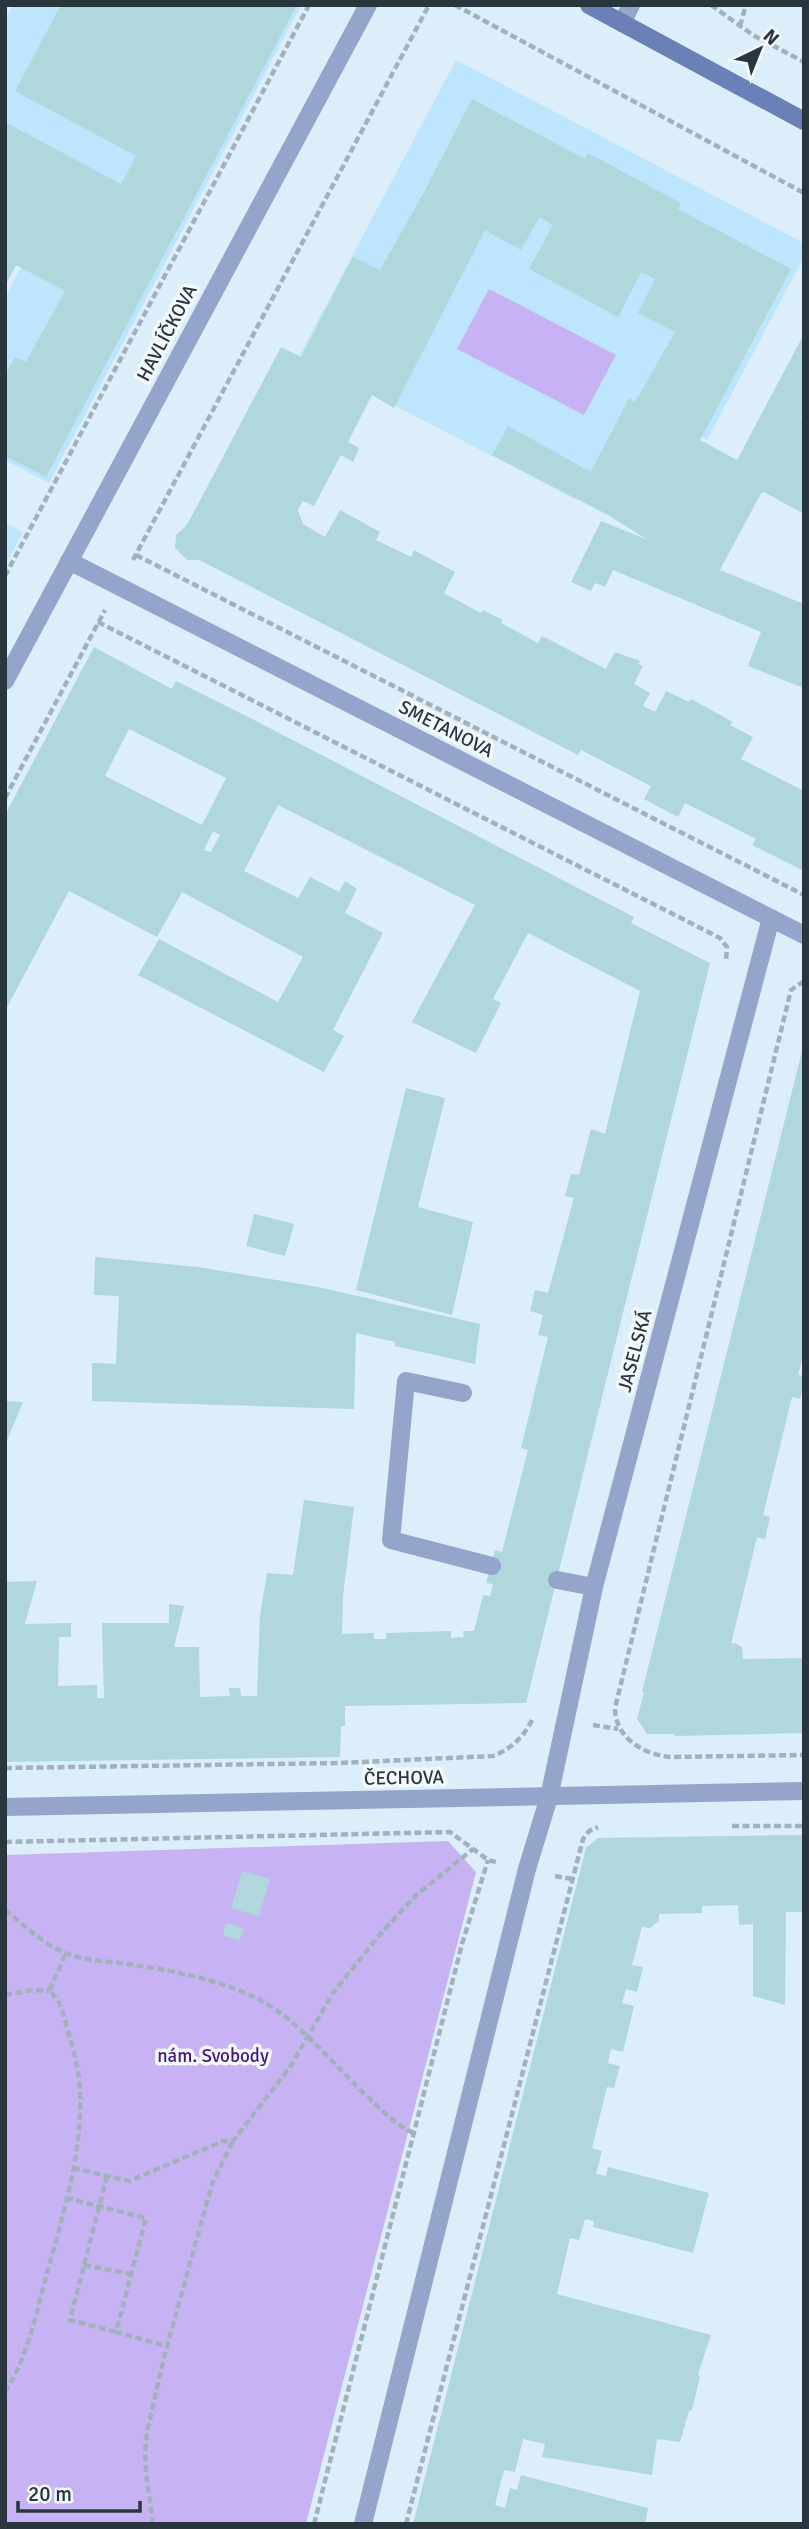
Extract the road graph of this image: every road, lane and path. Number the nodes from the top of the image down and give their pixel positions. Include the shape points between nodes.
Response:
1 (309, 5) edge
2 (368, 5) edge
3 (429, 5) edge
4 (456, 5) edge
5 (589, 5) edge
6 (631, 5) edge
7 (711, 5) edge
8 (746, 5) edge
9 (622, 23) junction
10 (740, 26) junction
11 (804, 62) edge
12 (804, 121) edge
13 (804, 193) edge
14 (136, 555) junction
15 (69, 561) junction
16 (5, 576) edge
17 (118, 585) junction
18 (98, 622) junction
19 (5, 681) edge
20 (5, 798) edge
21 (804, 895) edge
22 (771, 918) junction
23 (804, 935) edge
24 (725, 962) dead end
25 (804, 981) edge
26 (463, 1393) dead end
27 (492, 1566) dead end
28 (557, 1580) dead end
29 (594, 1587) junction
30 (535, 1713) dead end
31 (581, 1723) dead end
32 (619, 1729) junction
33 (804, 1755) edge
34 (5, 1768) edge
35 (804, 1791) edge
36 (549, 1797) junction
37 (5, 1807) edge
38 (601, 1826) dead end
39 (723, 1826) dead end
40 (804, 1826) edge
41 (5, 1842) edge
42 (472, 1849) junction
43 (488, 1860) junction
44 (500, 1863) dead end
45 (554, 1875) dead end
46 (572, 1879) junction
47 (5, 1910) edge
48 (66, 1953) junction
49 (49, 1991) junction
50 (5, 1994) edge
51 (307, 2038) junction
52 (414, 2133) junction
53 (233, 2141) junction
54 (73, 2168) junction
55 (107, 2176) junction
56 (66, 2198) junction
57 (99, 2206) junction
58 (84, 2265) junction
59 (131, 2274) junction
60 (116, 2332) junction
61 (167, 2346) junction
62 (5, 2392) edge
63 (152, 2524) edge
64 (314, 2524) edge
65 (363, 2524) edge
66 (407, 2524) edge

1 - 16 path
2 - 15 street, HAVLÍČKOVA
3 - 14 path
4 - 13 path
5 - 9 main road
6 - 9 street
7 - 10 path
8 - 10 path
9 - 12 main road
10 - 11 path
14 - 17 path
14 - 21 path
15 - 17 street, SMETANOVA
15 - 19 street, HAVLÍČKOVA
17 - 18 path
17 - 22 street, SMETANOVA
18 - 20 path
18 - 24 path via 720,938 727,947
22 - 23 street, SMETANOVA
22 - 29 street, JASELSKÁ
25 - 32 path via 792,990 652,1553 618,1691 615,1719
26 - 27 street via 406,1381 391,1540
28 - 29 street
29 - 36 street, JASELSKÁ
30 - 34 path via 520,1738 493,1756
31 - 32 path
32 - 33 path via 653,1755
35 - 36 street, ČECHOVA
36 - 37 street, ČECHOVA
36 - 65 street
38 - 46 path via 583,1839
39 - 40 path
41 - 42 path via 450,1832
42 - 43 path
42 - 51 path via 427,1884 392,1920 332,1993
43 - 44 path
43 - 52 path
45 - 46 path
46 - 66 path
47 - 48 path
48 - 49 path
48 - 51 path via 179,1973 247,1994 273,2008
49 - 50 path
49 - 54 path via 62,2008 79,2077
51 - 52 path via 380,2109
51 - 53 path
52 - 64 path
53 - 55 path via 223,2141 130,2181
53 - 61 path via 212,2184
54 - 55 path
54 - 56 path
55 - 57 path
56 - 57 path
56 - 62 path via 25,2353
57 - 58 path
57 - 59 path via 146,2218
58 - 59 path
58 - 60 path via 70,2320
59 - 60 path
60 - 61 path
61 - 63 path via 145,2451

